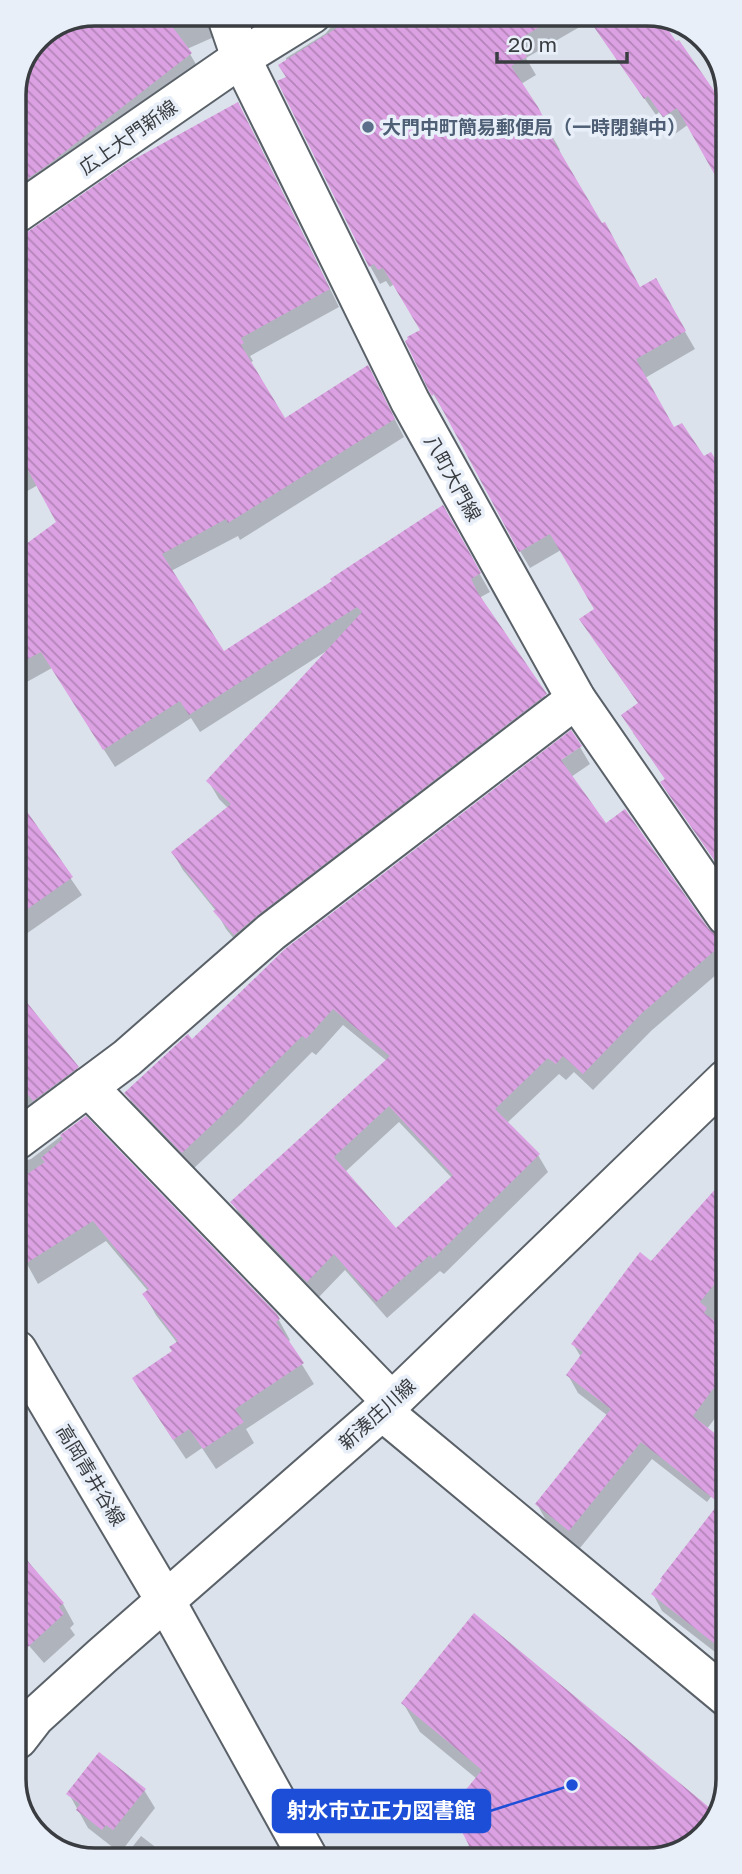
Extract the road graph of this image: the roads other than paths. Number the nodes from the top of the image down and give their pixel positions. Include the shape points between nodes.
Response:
1 (230, 26) edge
2 (293, 26) edge
3 (241, 58) junction
4 (26, 207) edge
5 (576, 699) junction
6 (716, 902) edge
7 (88, 1087) junction
8 (716, 1089) edge
9 (26, 1133) edge
10 (26, 1365) edge
11 (387, 1406) junction
12 (165, 1600) junction
13 (716, 1688) edge
14 (26, 1717) edge
15 (302, 1848) edge

1 - 3 main road, 八町大門線
2 - 3 main road, 広上大門新線
3 - 4 main road, 広上大門新線
3 - 5 main road, 八町大門線 via 410,401
5 - 6 main road, 八町大門線
5 - 7 main road via 271,932
7 - 9 main road
7 - 11 main road
8 - 11 main road, 新湊庄川線
10 - 12 main road, 高岡青井谷線
11 - 12 main road, 新湊庄川線
11 - 13 main road
12 - 14 main road, 新湊庄川線
12 - 15 main road, 高岡青井谷線

